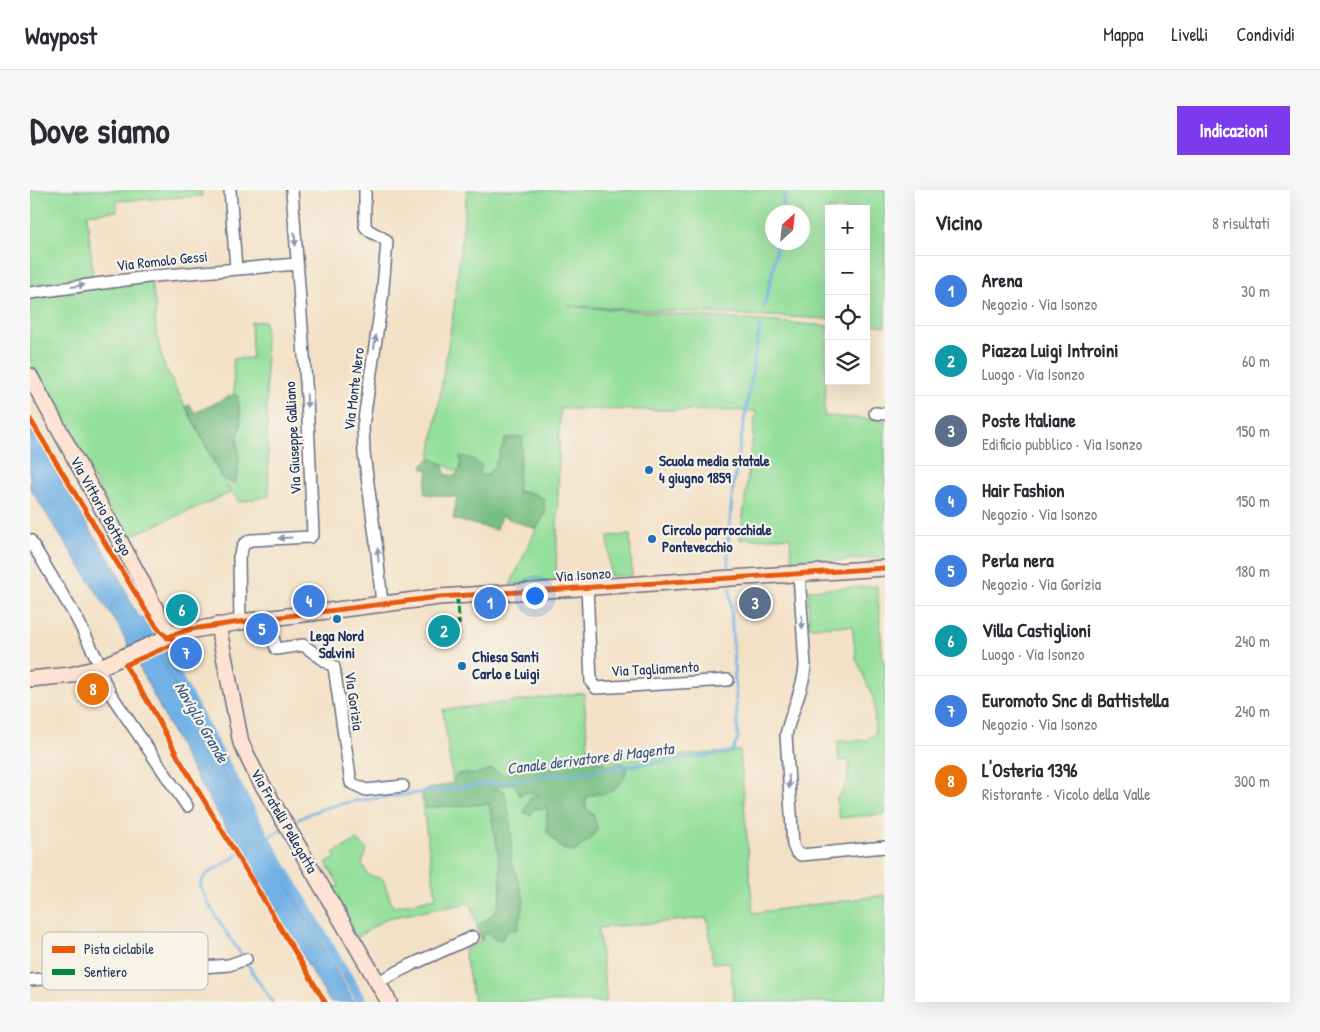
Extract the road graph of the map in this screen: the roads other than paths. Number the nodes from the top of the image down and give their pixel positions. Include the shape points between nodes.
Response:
1 (230, 190) edge
2 (292, 190) edge
3 (365, 190) edge
4 (297, 264) junction
5 (236, 269) junction
6 (30, 293) edge
7 (30, 376) edge
8 (30, 540) edge
9 (885, 568) edge
10 (800, 574) junction
11 (587, 588) junction
12 (382, 604) junction
13 (269, 619) junction
14 (240, 622) junction
15 (218, 625) junction
16 (167, 638) junction
17 (99, 668) junction
18 (30, 679) edge
19 (728, 680) dead end
20 (403, 786) dead end
21 (187, 806) dead end
22 (885, 847) edge
23 (473, 937) dead end
24 (244, 960) dead end
25 (208, 967) edge
26 (378, 982) junction
27 (389, 1002) edge

1 - 5 street
2 -> 4 street, Via Giuseppe Galliano
12 -> 3 street, Via Monte Nero via 362,426 382,300 387,242 364,226
4 - 5 street, Via Romolo Gessi
4 -> 14 street, Via Giuseppe Galliano via 313,534 310,537 251,540 244,544 240,558
6 -> 5 street, Via Romolo Gessi
7 - 16 street, Via Vittorio Bottego via 140,578
8 - 17 street via 77,619
9 - 10 street, Via Isonzo
10 - 11 street, Via Isonzo
10 -> 22 street via 804,679 786,735 793,846 802,855
11 - 12 street, Via Isonzo via 439,597
11 - 19 street, Via Tagliamento via 591,682 596,688
12 - 13 street, Via Isonzo
13 - 14 street, Via Isonzo
13 - 20 street, Via Gorizia via 276,649 303,645 334,667 351,783 366,790
14 - 15 street, Via Isonzo
15 - 16 street, Via Isonzo via 192,629
15 - 26 street, Via Fratelli Pellegatta via 241,743
16 - 17 street, Via Isonzo
17 - 18 street, Via Isonzo via 71,675
17 - 21 street via 110,693
23 - 26 street
24 - 25 street
26 - 27 street, Via Fratelli Pellegatta

